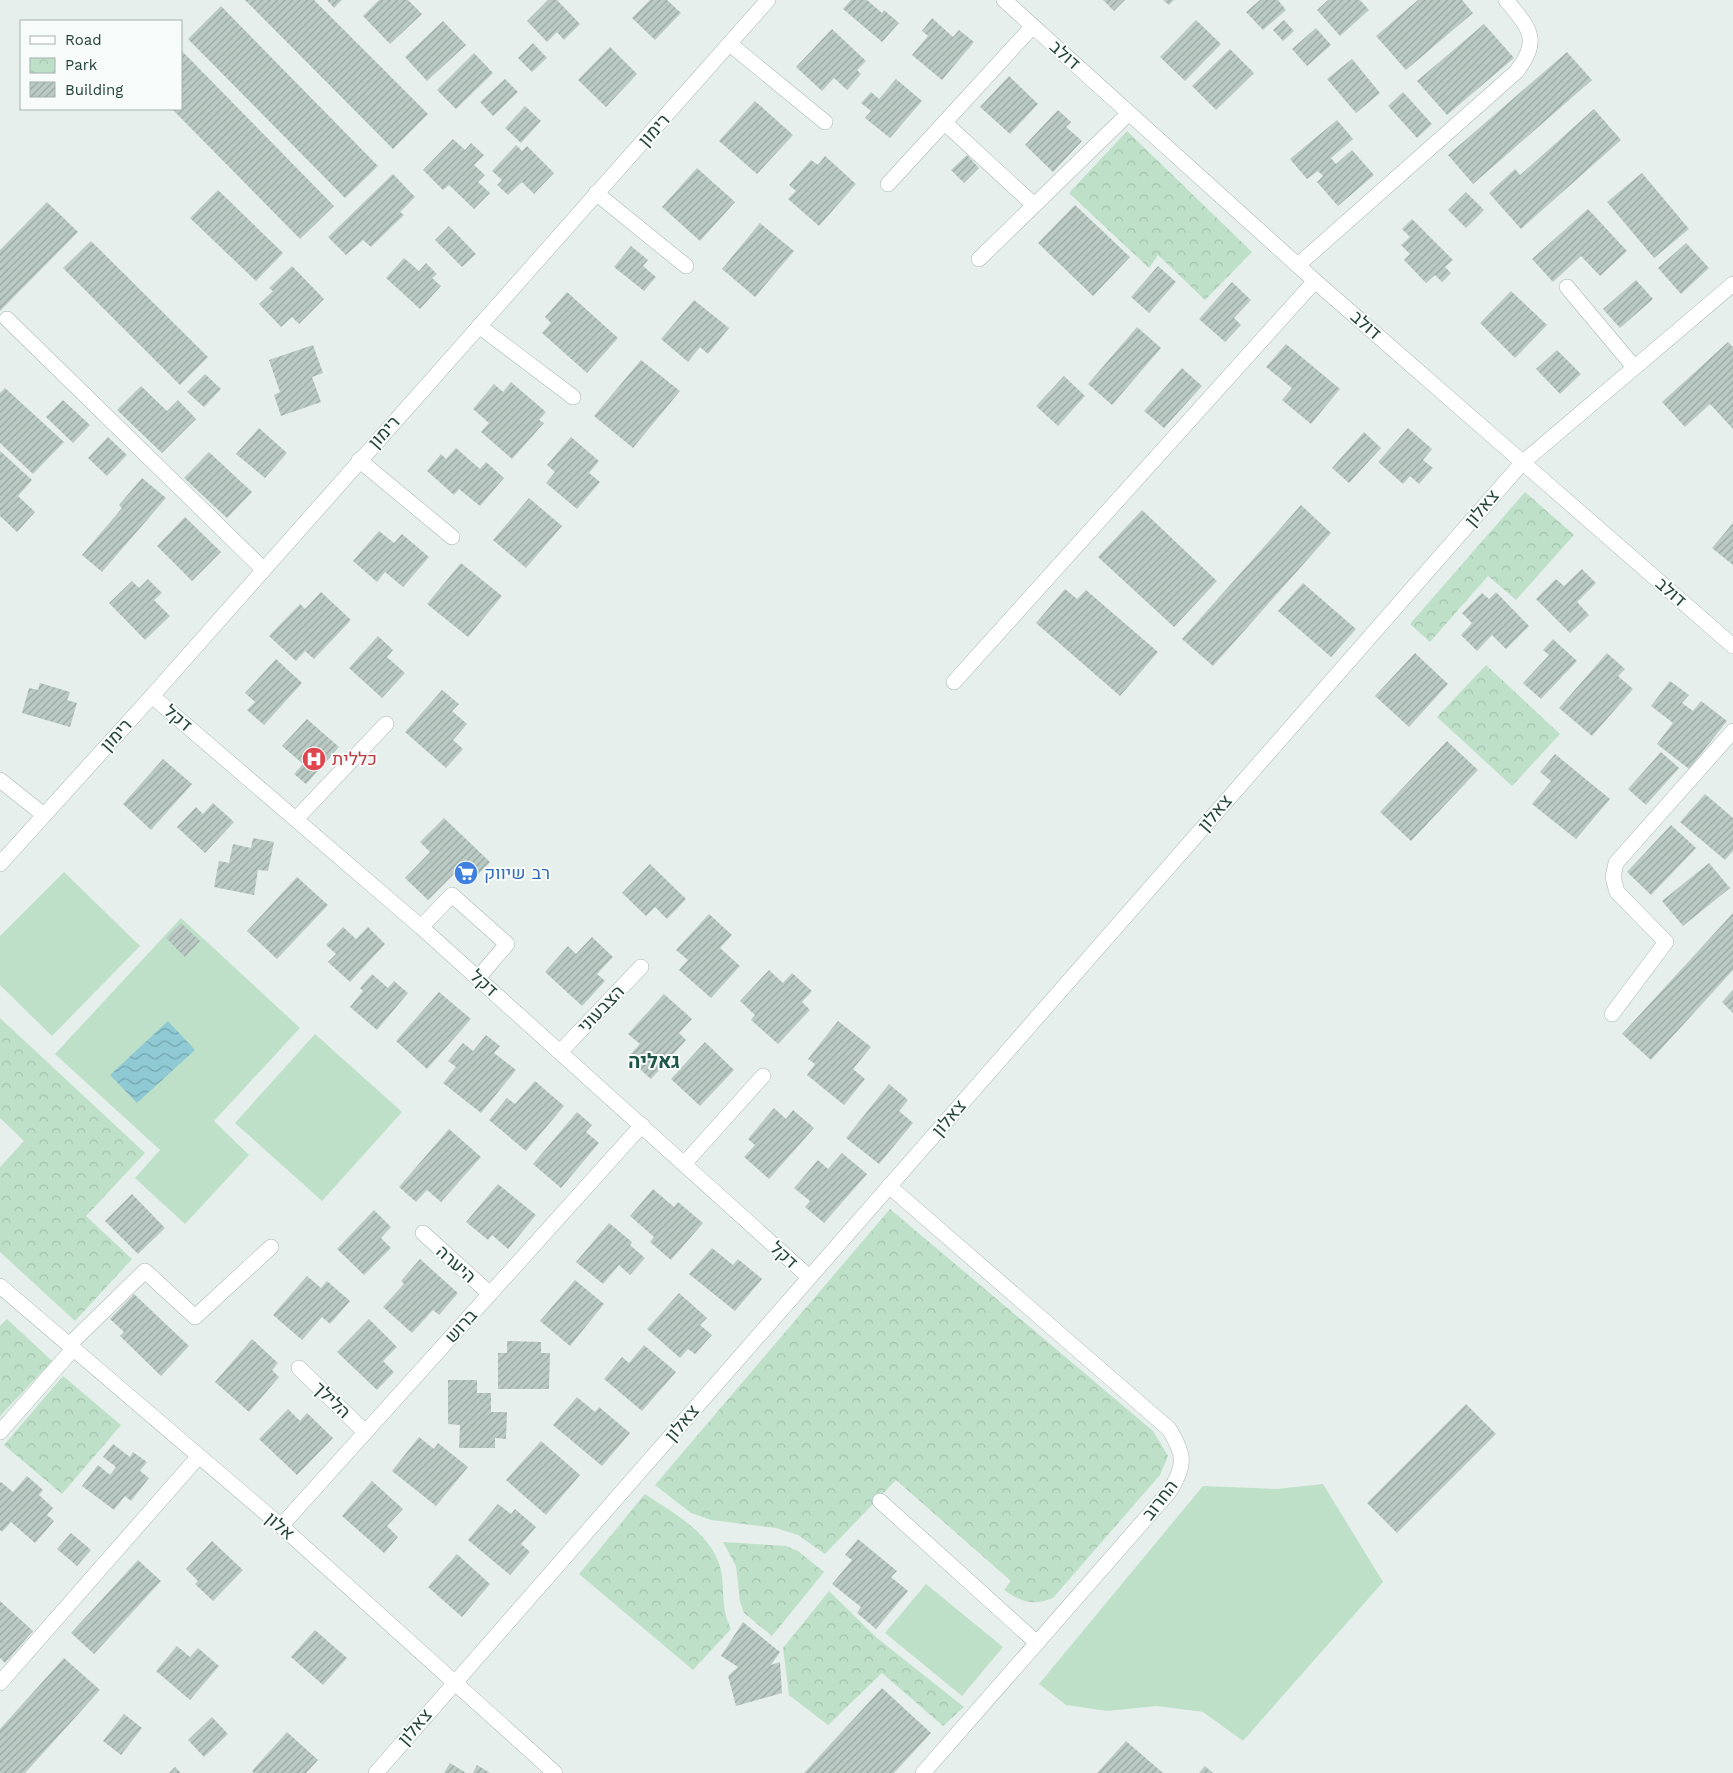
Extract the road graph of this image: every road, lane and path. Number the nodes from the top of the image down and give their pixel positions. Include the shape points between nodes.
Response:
1 (768, 0) edge
2 (1004, 0) edge
3 (1506, 0) edge
4 (1033, 26) junction
5 (731, 44) junction
6 (1129, 113) junction
7 (825, 122) dead end
8 (945, 122) junction
9 (888, 184) dead end
10 (596, 193) junction
11 (1034, 205) junction
12 (979, 259) dead end
13 (1298, 265) junction
14 (686, 266) dead end
15 (1316, 280) junction
16 (1733, 284) edge
17 (1567, 287) dead end
18 (7, 319) dead end
19 (479, 326) junction
20 (1634, 367) junction
21 (573, 397) dead end
22 (359, 460) junction
23 (1522, 463) junction
24 (452, 537) dead end
25 (263, 569) junction
26 (1733, 646) edge
27 (954, 682) dead end
28 (152, 696) junction
29 (386, 724) dead end
30 (1733, 731) edge
31 (0, 780) edge
32 (44, 815) junction
33 (296, 819) junction
34 (0, 864) edge
35 (421, 927) junction
36 (641, 967) dead end
37 (478, 978) junction
38 (1612, 1014) dead end
39 (560, 1052) junction
40 (763, 1076) dead end
41 (642, 1125) junction
42 (684, 1164) junction
43 (890, 1186) junction
44 (423, 1233) dead end
45 (272, 1247) dead end
46 (809, 1277) junction
47 (0, 1286) edge
48 (490, 1294) junction
49 (71, 1347) junction
50 (299, 1368) dead end
51 (0, 1432) edge
52 (365, 1432) junction
53 (199, 1456) junction
54 (880, 1501) dead end
55 (281, 1526) junction
56 (1037, 1643) junction
57 (0, 1683) edge
58 (454, 1683) junction
59 (376, 1773) edge
60 (555, 1773) edge
61 (923, 1773) edge

1 - 5 street, רימון
2 - 4 street, דולב
3 - 13 street via 1532,37 1526,59 1516,72
4 - 6 street, דולב
4 - 8 street
5 - 7 street
5 - 10 street, רימון
6 - 11 street
6 - 13 street, דולב
8 - 9 street
8 - 11 street
10 - 14 street
10 - 19 street, רימון
11 - 12 street
13 - 15 street, דולב
15 - 23 street, דולב
15 - 27 street
16 - 20 street, צאלון
17 - 20 street
18 - 25 street
19 - 21 street
19 - 22 street, רימון
20 - 23 street, צאלון
22 - 24 street
22 - 25 street, רימון
23 - 26 street, דולב
23 - 43 street, צאלון
25 - 28 street, רימון
28 - 32 street, רימון
28 - 33 street, דקל
29 - 33 street
30 - 38 street via 1616,863 1613,877 1617,892 1666,942
31 - 32 street
32 - 34 street, רימון
33 - 35 street, דקל
35 - 37 street, דקל
35 - 37 street via 452,895 459,901 507,944
36 - 39 street, הצבעוני
37 - 39 street, דקל
39 - 41 street, דקל
40 - 42 street
41 - 42 street, דקל
41 - 48 street, ברוש
42 - 46 street, דקל
43 - 46 street, צאלון
43 - 56 street, החרוב via 1169,1429 1182,1454 1178,1478 1169,1492
44 - 48 street, היערה
45 - 49 street via 195,1317 145,1271
46 - 58 street, צאלון
47 - 49 street, אלון
48 - 52 street, ברוש
49 - 51 street
49 - 53 street, אלון
50 - 52 street, הלילך
52 - 55 street, ברוש
53 - 55 street, אלון
53 - 57 street
54 - 56 street
55 - 58 street, אלון
56 - 61 street, החרוב
58 - 59 street, צאלון
58 - 60 street, אלון

